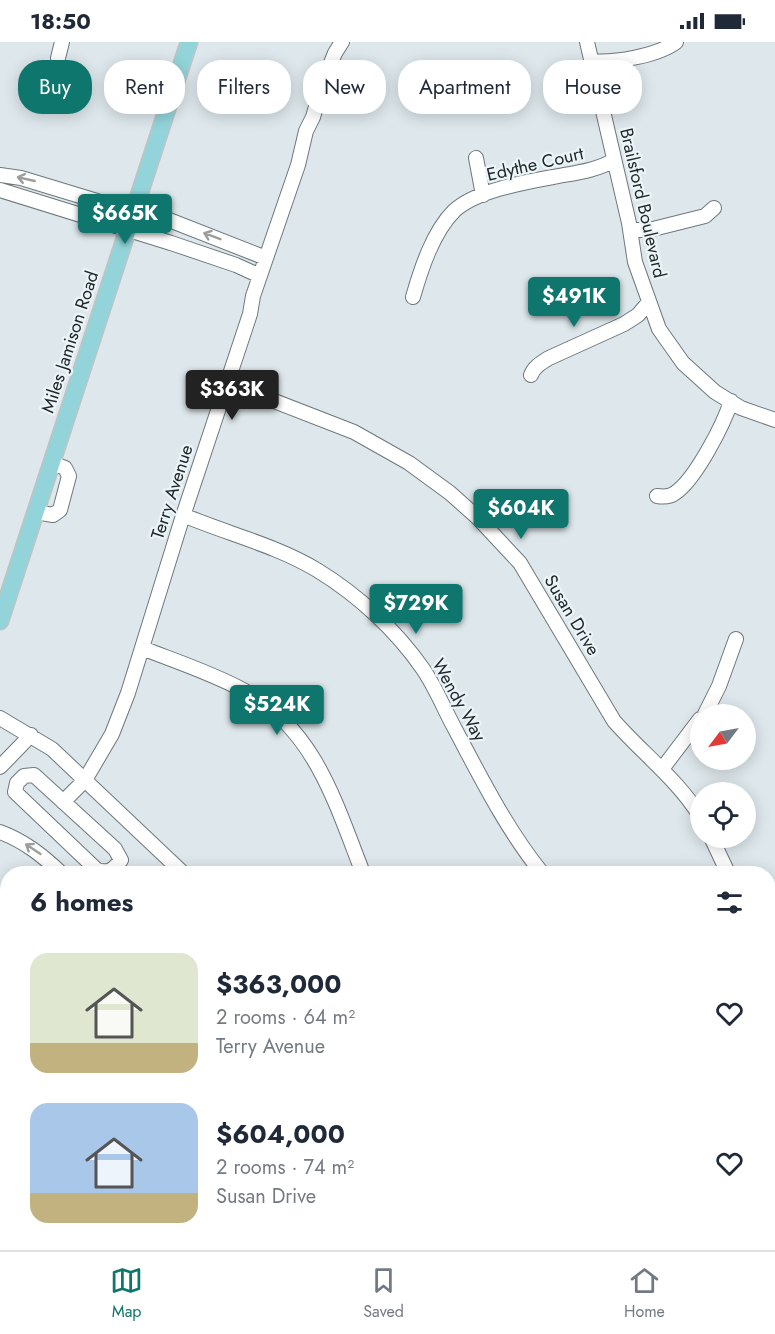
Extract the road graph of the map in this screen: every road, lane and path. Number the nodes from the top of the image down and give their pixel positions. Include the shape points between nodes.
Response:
1 (62, 42) edge
2 (189, 42) edge
3 (342, 42) edge
4 (587, 42) edge
5 (676, 42) edge
6 (58, 58) dead end
7 (592, 60) edge
8 (617, 60) edge
9 (604, 114) edge
10 (476, 158) dead end
11 (614, 160) junction
12 (0, 175) edge
13 (0, 190) edge
14 (483, 195) junction
15 (714, 208) dead end
16 (133, 212) junction
17 (128, 230) junction
18 (630, 230) junction
19 (266, 258) junction
20 (260, 276) junction
21 (413, 297) dead end
22 (649, 302) junction
23 (531, 375) dead end
24 (228, 379) junction
25 (731, 402) junction
26 (775, 420) edge
27 (51, 462) junction
28 (657, 496) dead end
29 (36, 512) junction
30 (183, 515) junction
31 (2, 609) edge
32 (736, 639) dead end
33 (142, 648) junction
34 (710, 704) edge
35 (0, 718) edge
36 (690, 732) edge
37 (31, 735) junction
38 (0, 767) edge
39 (662, 769) junction
40 (86, 780) junction
41 (690, 801) edge
42 (63, 802) junction
43 (0, 832) edge
44 (716, 848) edge
45 (53, 866) edge
46 (93, 866) edge
47 (116, 866) edge
48 (176, 866) edge
49 (360, 866) edge
50 (537, 866) edge
51 (725, 866) edge

1 - 6 street
2 - 16 main road, Miles Jamison Road
3 - 19 street, Terry Avenue via 323,83
4 - 7 street, Brailsford Boulevard
5 - 8 street via 660,51
9 - 11 street, Brailsford Boulevard
10 - 14 street
11 - 14 street, Edythe Court via 598,168
11 - 18 street, Brailsford Boulevard
16 -> 12 street
13 - 17 street
14 - 21 street, Edythe Court via 453,212 436,235
15 - 18 street via 705,216 649,230
16 - 17 main road, Miles Jamison Road
19 -> 16 street via 164,218
17 - 20 street
17 - 27 main road, Miles Jamison Road
18 - 22 street, Brailsford Boulevard via 635,262
19 - 20 street, Terry Avenue
20 - 24 street, Terry Avenue
22 - 23 street via 624,324 549,358
22 - 25 street, Brailsford Boulevard via 659,329 683,363
24 - 30 street, Terry Avenue
24 - 39 street, Susan Drive via 233,385 354,432 410,463 457,500 520,563 614,721
25 - 26 street, Brailsford Boulevard
25 - 28 street via 721,427 686,484 673,495
27 - 29 main road, Miles Jamison Road
27 - 29 street via 65,468 69,477 60,510 52,515
29 - 31 main road, Miles Jamison Road
30 - 33 street, Terry Avenue
30 - 50 street, Wendy Way via 297,559 337,583 375,614 423,670 496,804
32 - 34 street
33 - 40 street, Terry Avenue via 112,734
33 - 49 street via 243,690 290,726 320,768
35 - 37 street
36 - 39 street
37 - 38 street
37 - 40 street
39 - 41 street, Susan Drive
40 - 42 street, Terry Avenue
40 - 48 street
42 - 46 street via 34,775 24,776 17,783 15,792
42 - 47 street via 115,849 121,860
45 -> 43 street via 28,845
44 - 51 street

